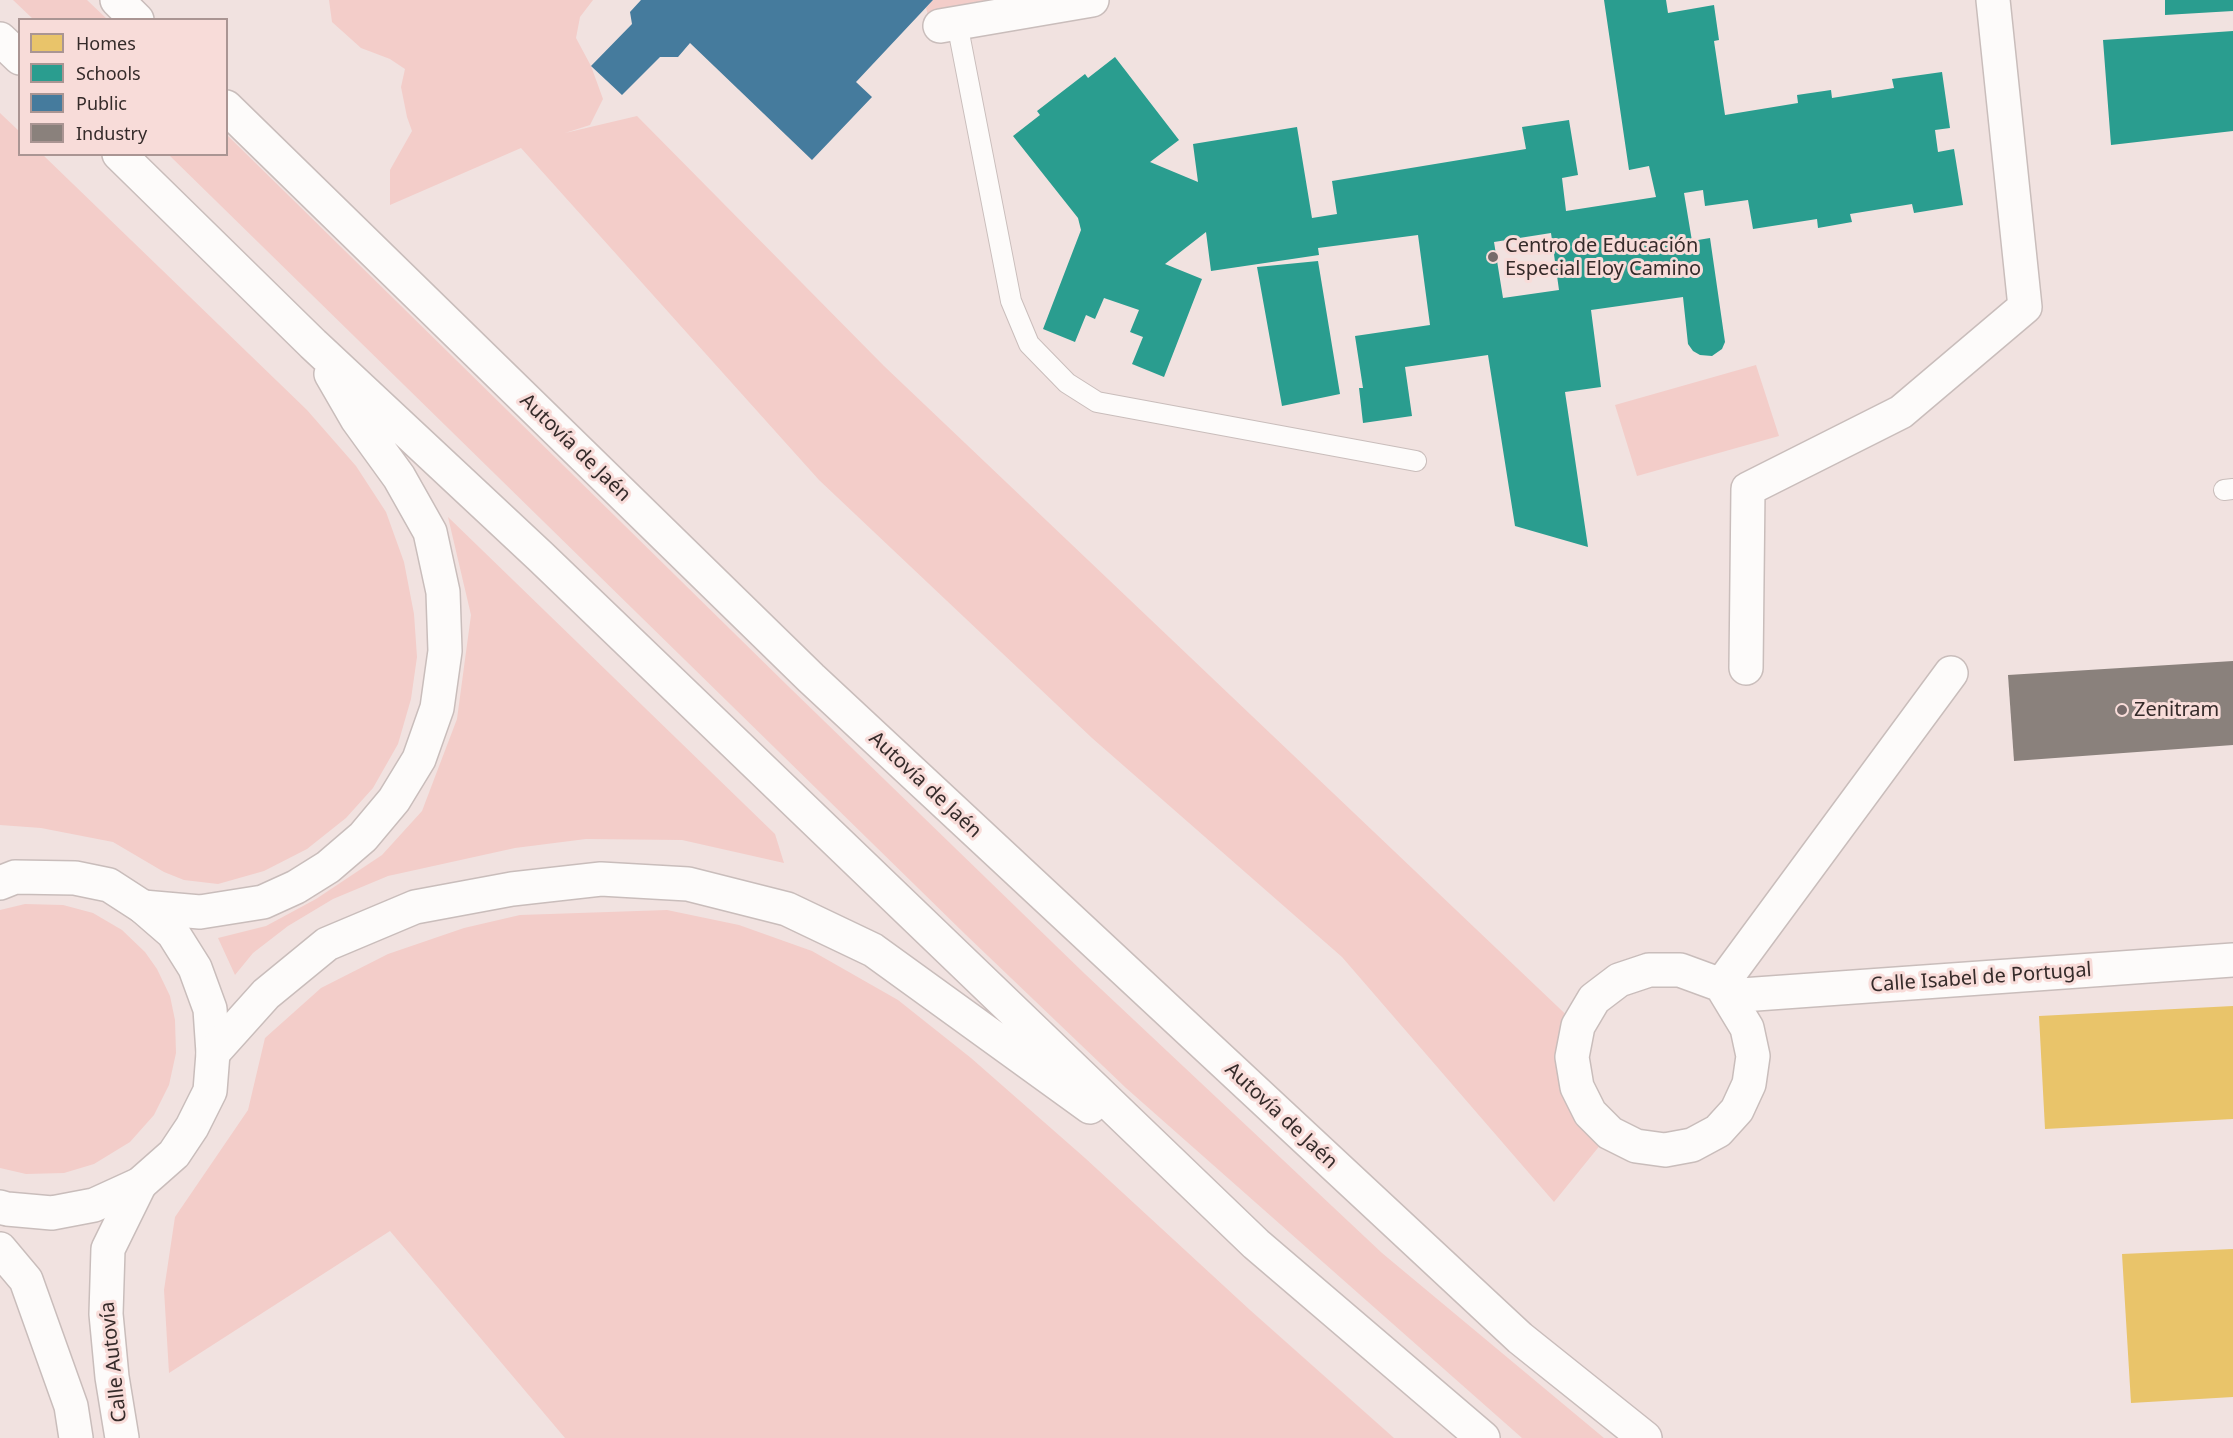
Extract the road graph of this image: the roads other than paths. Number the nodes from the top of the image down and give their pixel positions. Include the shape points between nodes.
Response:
1 (117, 0) edge
2 (1092, 0) edge
3 (1994, 0) edge
4 (135, 18) edge
5 (948, 25) joint
6 (0, 39) edge
7 (18, 56) edge
8 (228, 109) edge
9 (121, 156) edge
10 (314, 344) junction
11 (1416, 461) dead end
12 (1746, 668) dead end
13 (1951, 673) dead end
14 (5, 875) edge
15 (143, 907) junction
16 (2233, 960) edge
17 (1725, 991) junction
18 (213, 1053) junction
19 (1186, 1177) junction
20 (140, 1184) junction
21 (0, 1207) edge
22 (0, 1249) edge
23 (76, 1438) edge
24 (122, 1438) edge
25 (1483, 1438) edge
26 (1645, 1438) edge

1 - 4 main road
2 - 5 main road
3 - 12 main road via 2025,307 1901,412 1748,489
5 - 11 lane via 1011,301 1029,344 1067,383 1097,402
6 - 7 main road
8 - 26 main road, Autovía de Jaén via 828,695 1520,1338
9 - 10 main road
10 - 15 main road via 430,532 443,592 445,639 437,708 419,759 394,800 363,837 328,867 263,902 200,912
10 - 19 main road via 550,565
13 - 17 main road
14 - 15 main road via 75,878 109,885
15 - 18 main road via 173,933 195,968 210,1009
16 - 17 main road, Calle Isabel de Portugal
17 - 17 main road via 1747,1028 1753,1056 1749,1084 1737,1110 1718,1131 1692,1145 1665,1150 1636,1146 1610,1133 1590,1113 1577,1088 1572,1057 1578,1026 1594,999 1619,980 1649,970 1680,970
18 - 19 main road via 266,994 327,944 415,907 512,889 601,879 688,884 787,909 873,950
18 - 20 main road via 210,1091 192,1127 174,1154
19 - 25 main road via 1256,1244
20 - 21 main road via 94,1205 52,1213
20 - 24 main road, Calle Autovía via 108,1249 106,1314
22 - 23 main road via 26,1280 71,1406

